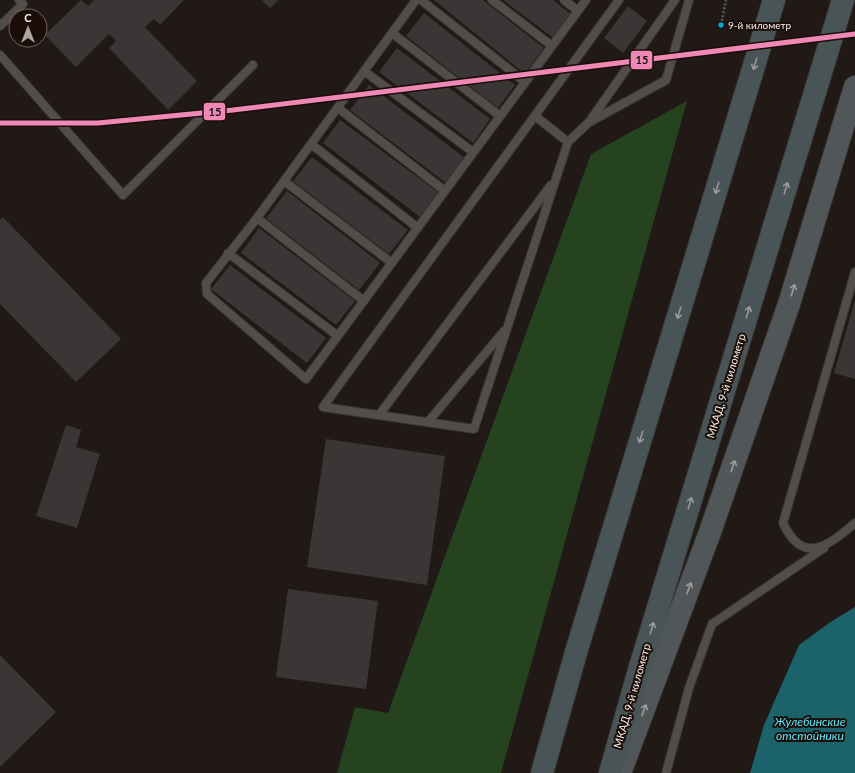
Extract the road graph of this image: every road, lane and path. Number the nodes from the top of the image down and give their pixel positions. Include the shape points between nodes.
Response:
1 (19, 0) edge
2 (416, 0) edge
3 (420, 0) edge
4 (492, 0) edge
5 (564, 0) edge
6 (586, 0) edge
7 (619, 0) edge
8 (675, 0) edge
9 (689, 0) edge
10 (726, 0) edge
11 (774, 0) edge
12 (843, 0) edge
13 (578, 11) junction
14 (721, 25) dead end
15 (0, 26) edge
16 (392, 33) junction
17 (552, 46) junction
18 (0, 55) edge
19 (253, 65) dead end
20 (364, 71) junction
21 (525, 82) junction
22 (855, 87) edge
23 (338, 108) junction
24 (500, 116) junction
25 (535, 116) junction
26 (588, 123) junction
27 (568, 142) junction
28 (311, 144) junction
29 (474, 152) junction
30 (555, 180) junction
31 (284, 181) junction
32 (445, 191) junction
33 (257, 218) junction
34 (418, 228) junction
35 (228, 253) junction
36 (392, 263) junction
37 (855, 272) edge
38 (364, 301) junction
39 (508, 326) junction
40 (338, 336) junction
41 (379, 415) junction
42 (428, 422) junction
43 (855, 523) edge
44 (833, 542) junction
45 (542, 773) edge
46 (610, 773) edge
47 (620, 773) edge
48 (666, 773) edge

1 - 15 lane via 23,4
2 - 16 lane
3 - 21 lane
4 - 17 lane
5 - 13 lane
6 - 13 lane
7 - 25 lane
8 - 26 lane
9 - 26 lane via 666,80
10 - 14 path
11 -> 45 highway via 577,649
46 -> 12 highway, МКАД, 9-й километр
13 - 17 lane
16 - 20 lane
16 - 24 lane
17 - 21 lane
18 - 19 lane via 123,196
20 - 23 lane
20 - 29 lane
21 - 24 lane
47 -> 22 main road via 710,532 787,311
23 - 28 lane
23 - 32 lane
24 - 29 lane
25 - 27 lane
25 - 41 lane via 323,407
26 - 27 lane
27 - 30 lane
28 - 31 lane
28 - 34 lane
29 - 32 lane
30 - 39 lane
30 - 41 lane
31 - 33 lane
31 - 36 lane
32 - 34 lane
33 - 35 lane
33 - 38 lane
34 - 36 lane
35 - 40 lane
35 - 40 lane via 206,283 207,294 306,379
36 - 38 lane
37 - 44 lane via 783,523 790,537 801,547 818,548
38 - 40 lane
39 - 42 lane
39 - 42 lane via 474,429
41 - 42 lane
43 - 44 lane
44 - 48 lane via 712,624 689,688

